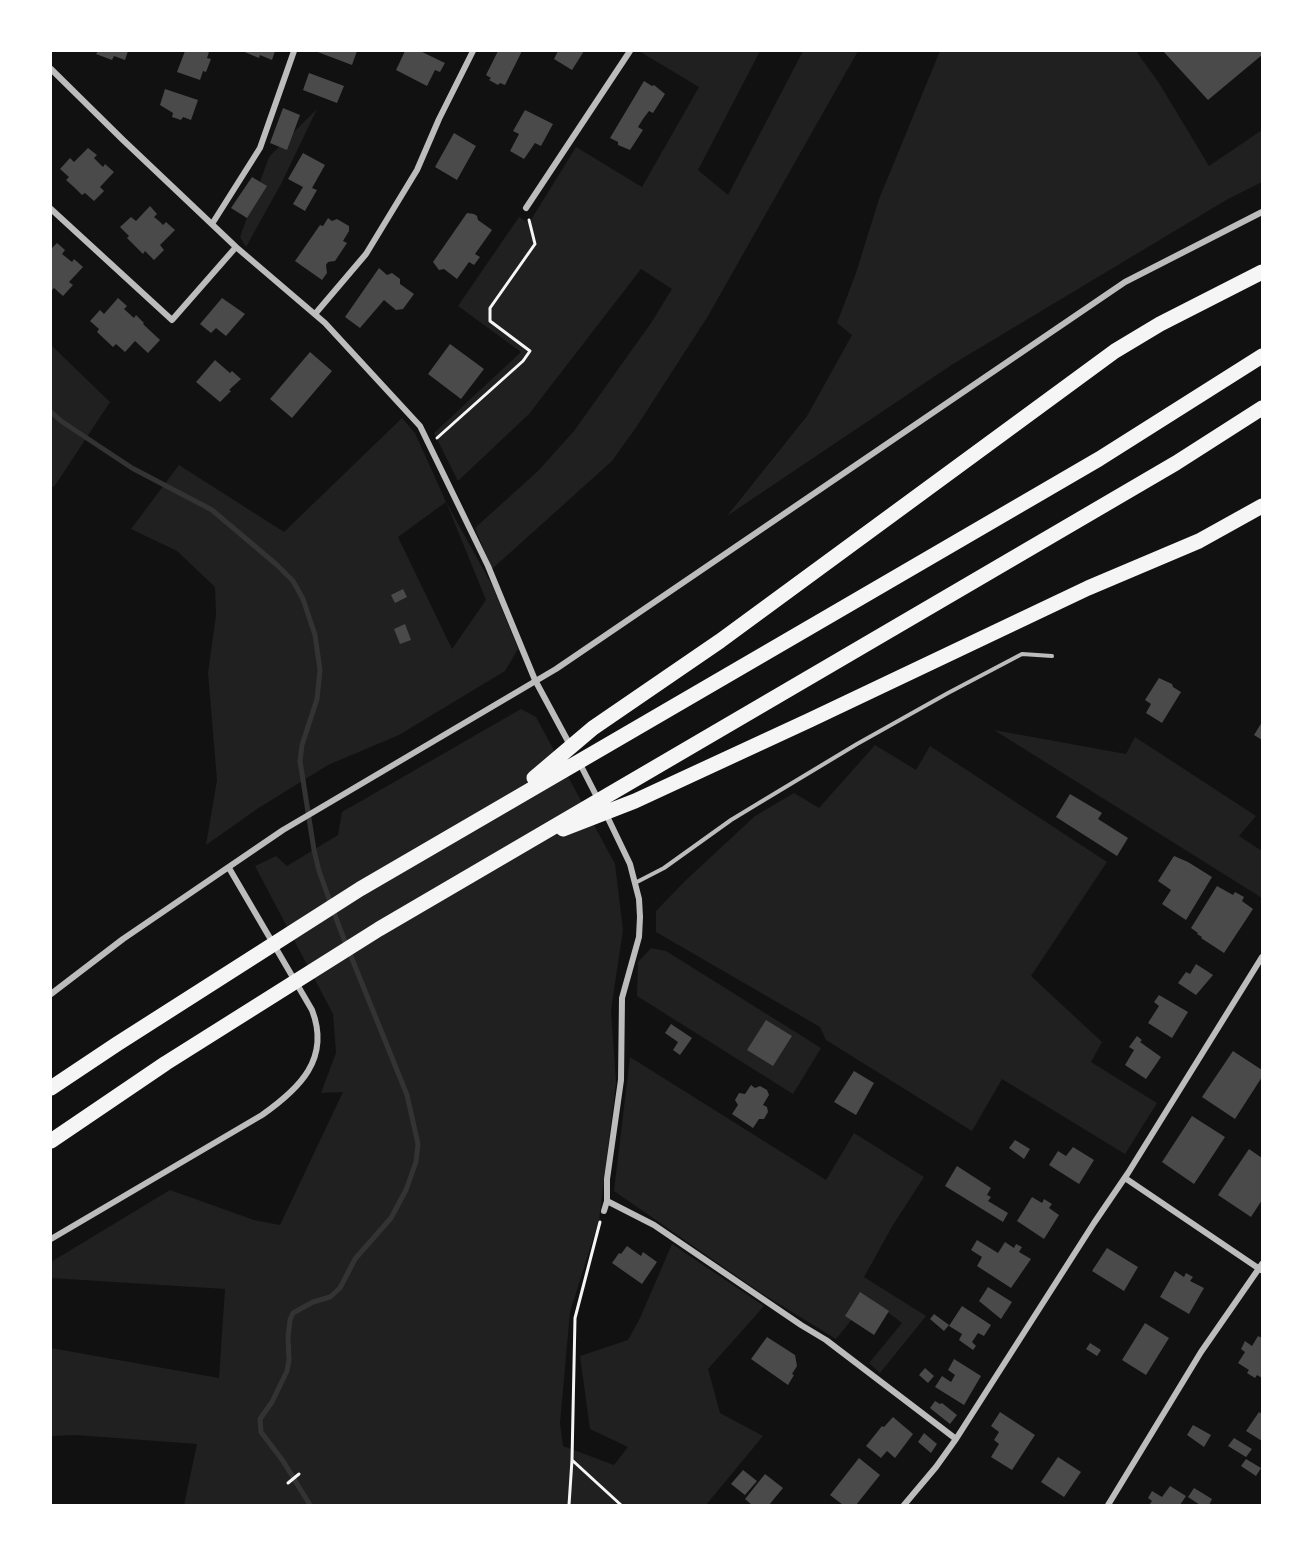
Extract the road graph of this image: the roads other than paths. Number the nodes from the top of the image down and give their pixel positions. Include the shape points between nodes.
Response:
1 (294, 51) edge
2 (473, 51) edge
3 (630, 51) edge
4 (51, 69) edge
5 (526, 208) road end
6 (51, 209) edge
7 (1262, 212) edge
8 (212, 224) junction
9 (236, 247) junction
10 (1262, 272) edge
11 (315, 314) junction
12 (1262, 356) edge
13 (1262, 408) edge
14 (1262, 506) edge
15 (1052, 656) dead end
16 (535, 680) junction
17 (501, 805) junction
18 (518, 846) junction
19 (229, 868) junction
20 (635, 883) junction
21 (1262, 957) edge
22 (51, 994) edge
23 (51, 1088) edge
24 (51, 1141) edge
25 (1125, 1178) junction
26 (607, 1201) junction
27 (604, 1210) road end
28 (51, 1239) edge
29 (1261, 1268) edge
30 (956, 1439) junction
31 (904, 1505) edge
32 (1108, 1505) edge

1 - 8 street via 260,148
2 - 11 street via 417,170 366,254
3 - 5 street
4 - 8 street
6 - 9 street via 172,320
7 - 16 street via 1125,282
8 - 9 street
9 - 11 street
10 - 17 highway via 1115,351 720,640 593,728
11 - 16 street via 420,426 488,566
12 - 17 highway via 1099,459
13 - 18 highway via 1156,475
14 - 18 highway via 1198,541 1088,588 635,801
15 - 20 lane via 1022,654 948,693 759,803 664,868
16 - 19 street via 283,830
16 - 20 street via 624,847
17 - 23 highway via 245,961
18 - 24 highway via 268,997
19 - 22 street via 123,939
19 - 28 street via 318,1023 319,1038 311,1068 301,1084 262,1115
20 - 26 street via 639,937 622,998 621,1080
21 - 25 street
25 - 29 street
25 - 30 street
26 - 27 street
26 - 30 street via 654,1225 826,1340
29 - 32 street via 1201,1352
30 - 31 street

